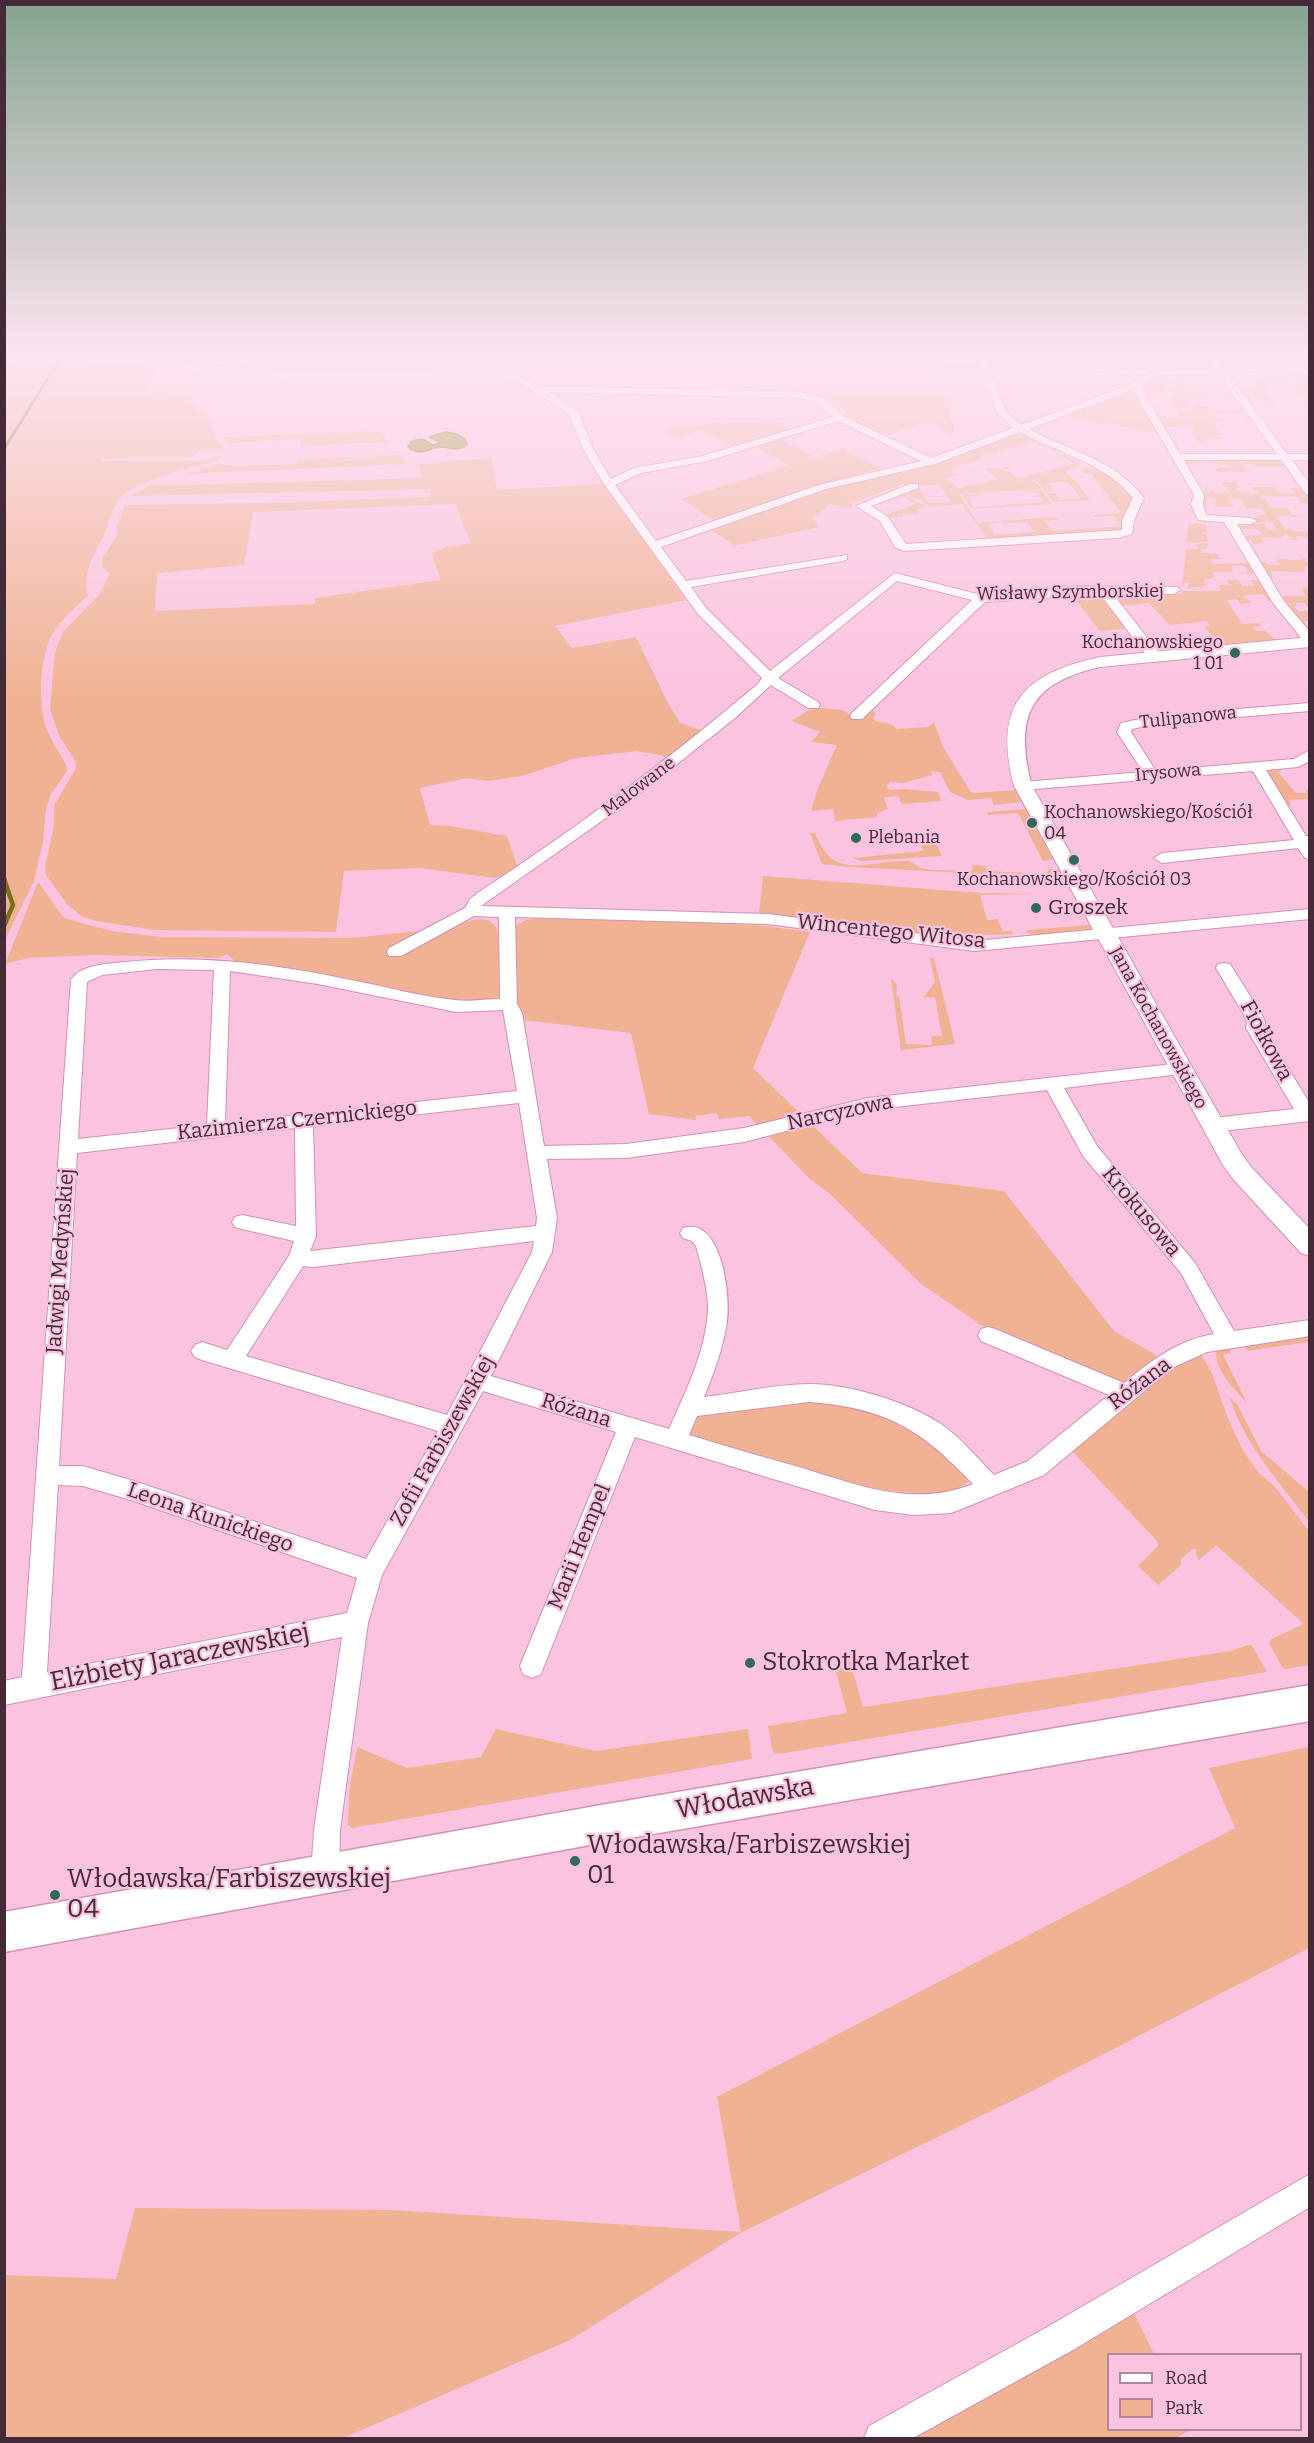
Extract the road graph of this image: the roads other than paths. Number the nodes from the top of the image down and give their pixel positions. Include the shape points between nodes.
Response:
1 (601, 471) edge
2 (636, 471) edge
3 (892, 471) edge
4 (1109, 471) edge
5 (1181, 471) edge
6 (1295, 471) edge
7 (609, 484) junction
8 (914, 486) dead end
9 (1310, 492) edge
10 (1228, 520) junction
11 (1251, 521) dead end
12 (655, 545) junction
13 (843, 558) dead end
14 (895, 577) joint
15 (683, 585) junction
16 (1103, 590) junction
17 (1174, 590) dead end
18 (981, 598) junction
19 (1310, 642) edge
20 (1155, 657) junction
21 (769, 678) junction
22 (813, 705) dead end
23 (1310, 707) edge
24 (857, 716) dead end
25 (1306, 760) edge
26 (1257, 766) junction
27 (1152, 775) junction
28 (1023, 786) junction
29 (1305, 840) edge
30 (1310, 855) edge
31 (1162, 858) dead end
32 (471, 911) junction
33 (507, 914) junction
34 (1310, 914) edge
35 (1105, 933) junction
36 (395, 952) dead end
37 (222, 964) junction
38 (1224, 968) dead end
39 (511, 1008) junction
40 (1182, 1069) junction
41 (1053, 1084) junction
42 (526, 1096) junction
43 (1308, 1114) edge
44 (304, 1119) junction
45 (1213, 1125) junction
46 (216, 1130) junction
47 (68, 1147) junction
48 (536, 1154) junction
49 (242, 1221) dead end
50 (546, 1232) junction
51 (690, 1233) dead end
52 (306, 1236) junction
53 (1310, 1246) edge
54 (298, 1258) junction
55 (1310, 1328) edge
56 (988, 1335) dead end
57 (1228, 1340) junction
58 (202, 1350) dead end
59 (232, 1360) junction
60 (478, 1381) junction
61 (1126, 1393) junction
62 (689, 1408) junction
63 (452, 1426) junction
64 (628, 1428) junction
65 (675, 1441) junction
66 (47, 1475) junction
67 (990, 1486) junction
68 (371, 1572) junction
69 (357, 1623) junction
70 (532, 1666) dead end
71 (34, 1687) junction
72 (4, 1693) edge
73 (1310, 1703) edge
74 (325, 1874) junction
75 (4, 1932) edge
76 (1310, 2188) edge
77 (881, 2439) edge

1 - 7 street
2 - 7 street
3 - 12 street via 823,487
4 - 8 street via 1139,498 1130,515 1128,532 904,548 884,519 862,506
5 - 10 street via 1191,501 1202,518
6 - 9 street
7 - 12 street
10 - 11 street
10 - 19 street via 1279,603
12 - 15 street
13 - 15 street
14 - 18 street, Wisławy Szymborskiej
14 - 21 street, Malowane
15 - 21 street via 702,611
16 - 17 street, Wisławy Szymborskiej
16 - 18 street, Wisławy Szymborskiej
16 - 20 street
18 - 24 street
19 - 20 street, Jana Kochanowskiego
20 - 28 street, Jana Kochanowskiego via 1081,666 1054,676 1037,688 1018,714 1015,728
21 - 22 street
21 - 32 street, Malowane via 689,750 559,847 485,895
23 - 27 street, Tulipanowa via 1154,720 1125,726 1124,732
25 - 26 street, Irysowa
26 - 27 street, Irysowa
26 - 29 street
27 - 28 street, Irysowa
28 - 35 street, Jana Kochanowskiego
29 - 30 street
29 - 31 street via 1290,846
32 - 33 street, Wincentego Witosa
32 - 36 street, Malowane
33 - 35 street, Wincentego Witosa via 768,919 975,945
33 - 39 street, Zofii Farbiszewskiej
34 - 35 street, Wincentego Witosa
35 - 40 street, Jana Kochanowskiego
37 - 39 street via 437,1004
37 - 46 street
37 - 47 street, Jadwigi Medyńskiej via 141,965 94,972 79,980
38 - 43 street, Fiołkowa via 1253,1015 1255,1028
39 - 42 street, Zofii Farbiszewskiej
40 - 41 street, Narcyzowa
40 - 45 street, Jana Kochanowskiego
41 - 48 street, Narcyzowa via 868,1104 733,1137 626,1151
41 - 57 street, Krokusowa via 1090,1151 1188,1268
42 - 44 street, Kazimierza Czernickiego
42 - 48 street, Zofii Farbiszewskiej
43 - 45 street
44 - 46 street, Kazimierza Czernickiego
44 - 52 street
45 - 53 street, Jana Kochanowskiego via 1238,1168
46 - 47 street, Kazimierza Czernickiego
47 - 66 street, Jadwigi Medyńskiej
48 - 50 street, Zofii Farbiszewskiej
49 - 52 street
50 - 54 street
50 - 60 street, Zofii Farbiszewskiej via 542,1252
51 - 62 street via 705,1243 718,1305 717,1328
52 - 54 street
54 - 59 street
55 - 57 street, Różana
56 - 61 street
57 - 61 street, Różana via 1204,1344 1165,1362
58 - 59 street
59 - 63 street
60 - 63 street, Zofii Farbiszewskiej
60 - 64 street, Różana
61 - 67 street, Różana via 1036,1468
62 - 65 street
62 - 67 street via 809,1393 866,1404 923,1425
63 - 68 street, Zofii Farbiszewskiej
64 - 65 street, Różana
64 - 70 street, Marii Hempel
65 - 67 street, Różana via 875,1500 914,1505 951,1503
66 - 68 street, Leona Kunickiego via 82,1476 134,1491
66 - 71 street, Jadwigi Medyńskiej
68 - 69 street, Zofii Farbiszewskiej
69 - 71 street, Elżbiety Jaraczewskiej
69 - 74 street, Zofii Farbiszewskiej via 327,1830
71 - 72 street, Elżbiety Jaraczewskiej
73 - 74 main road, Włodawska
74 - 75 main road, Włodawska
76 - 77 street via 1061,2338

